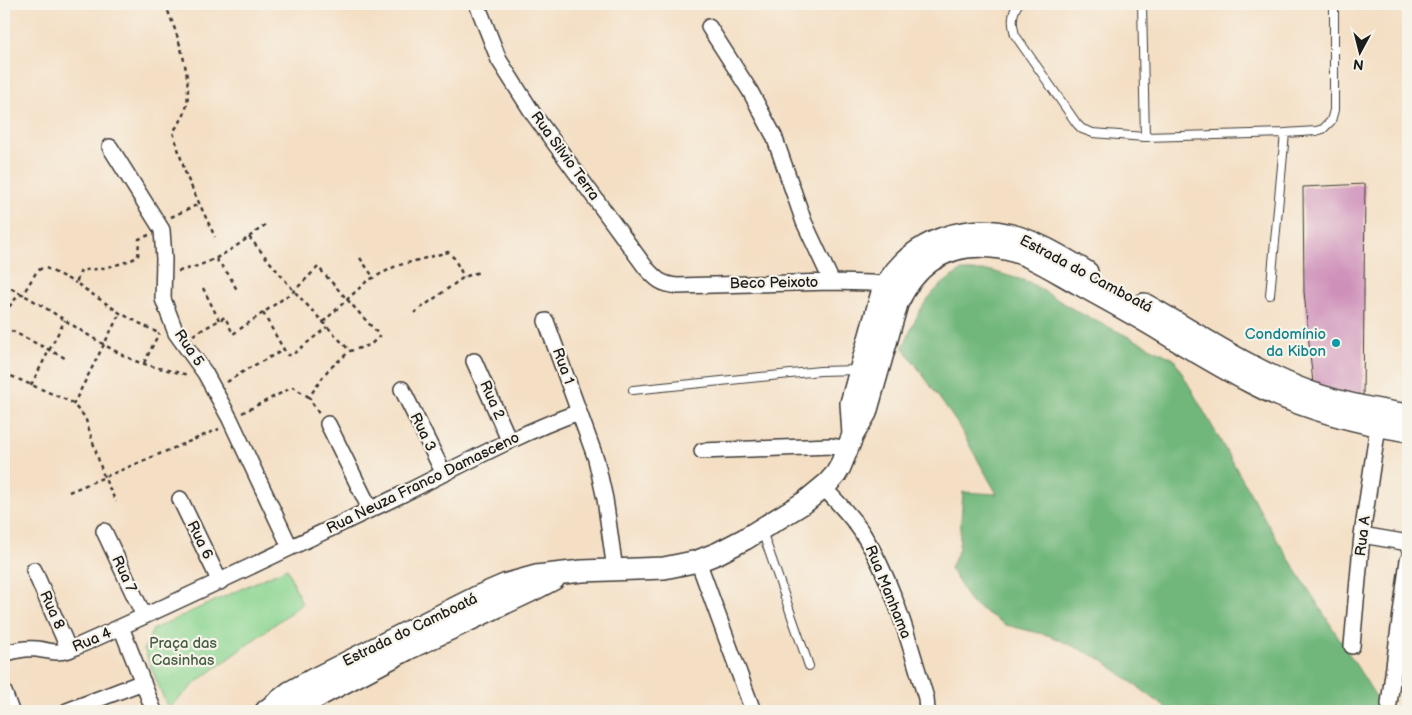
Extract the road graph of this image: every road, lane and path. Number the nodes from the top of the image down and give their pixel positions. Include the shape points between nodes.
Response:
1 (165, 4) edge
2 (477, 4) edge
3 (1018, 4) edge
4 (1142, 4) edge
5 (1334, 4) edge
6 (709, 27) dead end
7 (1285, 134) junction
8 (1145, 137) junction
9 (110, 147) dead end
10 (199, 204) junction
11 (265, 224) dead end
12 (160, 227) junction
13 (215, 237) dead end
14 (249, 237) junction
15 (360, 258) dead end
16 (216, 259) junction
17 (479, 272) dead end
18 (164, 273) junction
19 (464, 277) junction
20 (374, 278) junction
21 (832, 282) junction
22 (76, 284) junction
23 (4, 285) edge
24 (887, 285) junction
25 (677, 286) joint
26 (203, 288) dead end
27 (237, 290) dead end
28 (294, 291) junction
29 (23, 294) junction
30 (1270, 295) dead end
31 (347, 298) junction
32 (414, 312) dead end
33 (4, 313) edge
34 (263, 313) junction
35 (120, 314) junction
36 (65, 320) junction
37 (219, 320) junction
38 (1158, 320) junction
39 (546, 321) dead end
40 (323, 322) junction
41 (4, 327) edge
42 (327, 327) junction
43 (159, 334) junction
44 (182, 341) junction
45 (104, 345) junction
46 (49, 349) junction
47 (284, 350) junction
48 (350, 351) junction
49 (67, 358) dead end
50 (474, 361) dead end
51 (144, 363) junction
52 (860, 370) junction
53 (4, 372) edge
54 (31, 385) junction
55 (212, 385) junction
56 (402, 389) dead end
57 (634, 390) dead end
58 (309, 397) junction
59 (73, 405) junction
60 (579, 412) junction
61 (1408, 415) edge
62 (231, 422) junction
63 (328, 424) joint
64 (1378, 426) junction
65 (1408, 431) edge
66 (509, 440) junction
67 (851, 442) junction
68 (702, 451) dead end
69 (444, 474) junction
70 (104, 477) junction
71 (823, 487) junction
72 (69, 492) dead end
73 (180, 499) dead end
74 (116, 502) dead end
75 (370, 509) junction
76 (762, 529) junction
77 (104, 531) dead end
78 (1362, 535) junction
79 (1408, 546) edge
80 (290, 547) junction
81 (1408, 560) edge
82 (698, 561) junction
83 (34, 570) dead end
84 (615, 570) junction
85 (220, 582) junction
86 (144, 616) junction
87 (121, 627) junction
88 (1352, 646) dead end
89 (69, 650) junction
90 (4, 654) edge
91 (809, 666) dead end
92 (352, 669) junction
93 (143, 682) junction
94 (4, 692) edge
95 (1389, 704) dead end
96 (11, 711) edge
97 (67, 711) edge
98 (154, 711) edge
99 (266, 711) edge
100 (294, 711) edge
101 (753, 711) edge
102 (927, 711) edge

1 - 10 path via 180,44 188,87 185,114 173,132
2 - 25 street, Rua Silvio Terra via 499,60 534,114 646,268 657,280
3 - 8 lane via 1012,20 1015,35 1077,124 1093,133
4 - 8 lane
5 - 7 lane via 1334,110 1330,121 1323,129
6 - 21 street via 774,136 804,222
7 - 8 lane
7 - 30 lane
9 - 12 street, Rua 5
10 - 12 path
10 - 13 path
11 - 14 path
12 - 18 street, Rua 5
12 - 22 path via 138,239 138,257 124,264 81,270
14 - 16 path
14 - 28 path
15 - 20 path
16 - 18 path
16 - 27 path
17 - 19 path
18 - 44 street, Rua 5 via 164,299
19 - 20 path via 448,252 396,266
19 - 32 path
20 - 31 path
21 - 24 street, Beco Peixoto
21 - 25 street, Beco Peixoto
22 - 29 path via 44,267 37,271
22 - 35 path
23 - 29 path
24 - 38 main road, Estrada do Camboatá via 944,253 967,247 998,247 1013,250
24 - 52 main road, Estrada do Camboatá
24 - 67 main road, Estrada do Camboatá via 894,312 866,414
26 - 37 path
28 - 31 path via 318,267
28 - 34 path
28 - 40 path
29 - 33 path
29 - 36 path
31 - 40 path
31 - 48 path via 380,336 370,345
34 - 37 path via 233,334 224,317
34 - 47 path
35 - 43 path
35 - 45 path
36 - 45 path
36 - 46 path
37 - 44 path
38 - 61 main road, Estrada do Camboatá via 1302,390
38 - 64 main road, Estrada do Camboatá via 1191,350 1272,393 1320,412
39 - 60 street, Rua 1
40 - 42 path
41 - 46 path
42 - 47 path via 292,355 287,355
42 - 48 path
43 - 44 path
43 - 51 path
44 - 55 street, Rua 5
45 - 51 path
45 - 59 path
46 - 49 path
46 - 54 path
47 - 55 path
48 - 58 path via 328,370
50 - 66 street, Rua 2
51 - 55 path
52 - 57 lane via 820,371
52 - 67 main road, Estrada do Camboatá via 851,403
53 - 54 path
54 - 59 path
55 - 62 street, Rua 5
56 - 69 street, Rua 3
58 - 62 path via 293,388
58 - 63 path via 320,420
59 - 70 path via 84,416
60 - 66 street, Rua Neuza Franco Damasceno
60 - 84 street via 600,475
62 - 70 path
62 - 80 street, Rua 5
63 - 75 street
64 - 65 main road, Estrada do Camboatá
64 - 78 street, Rua A
66 - 69 street, Rua Neuza Franco Damasceno
67 - 68 street via 830,446
67 - 71 main road, Estrada do Camboatá via 840,467
69 - 75 street, Rua Neuza Franco Damasceno
70 - 72 path
70 - 74 path
71 - 76 main road, Estrada do Camboatá
71 - 102 street, Rua Manhama via 850,516 876,554 902,619
73 - 85 street, Rua 6
75 - 80 street, Rua Neuza Franco Damasceno
76 - 82 main road, Estrada do Camboatá
76 - 91 lane
77 - 86 street, Rua 7
78 - 79 street via 1403,542
78 - 88 street, Rua A
80 - 85 street, Rua Neuza Franco Damasceno
81 - 95 street
82 - 84 main road, Estrada do Camboatá via 664,568
82 - 101 street
83 - 89 street, Rua 8
84 - 92 main road, Estrada do Camboatá via 564,573 408,649
85 - 86 street, Rua Neuza Franco Damasceno
86 - 87 street, Rua Neuza Franco Damasceno
87 - 89 street, Rua 4
87 - 93 street
89 - 90 street, Rua 4 via 54,654 44,650 16,650
92 - 99 main road, Estrada do Camboatá via 290,692
92 - 100 main road, Estrada do Camboatá via 322,694
93 - 97 street
93 - 98 street
94 - 96 street

